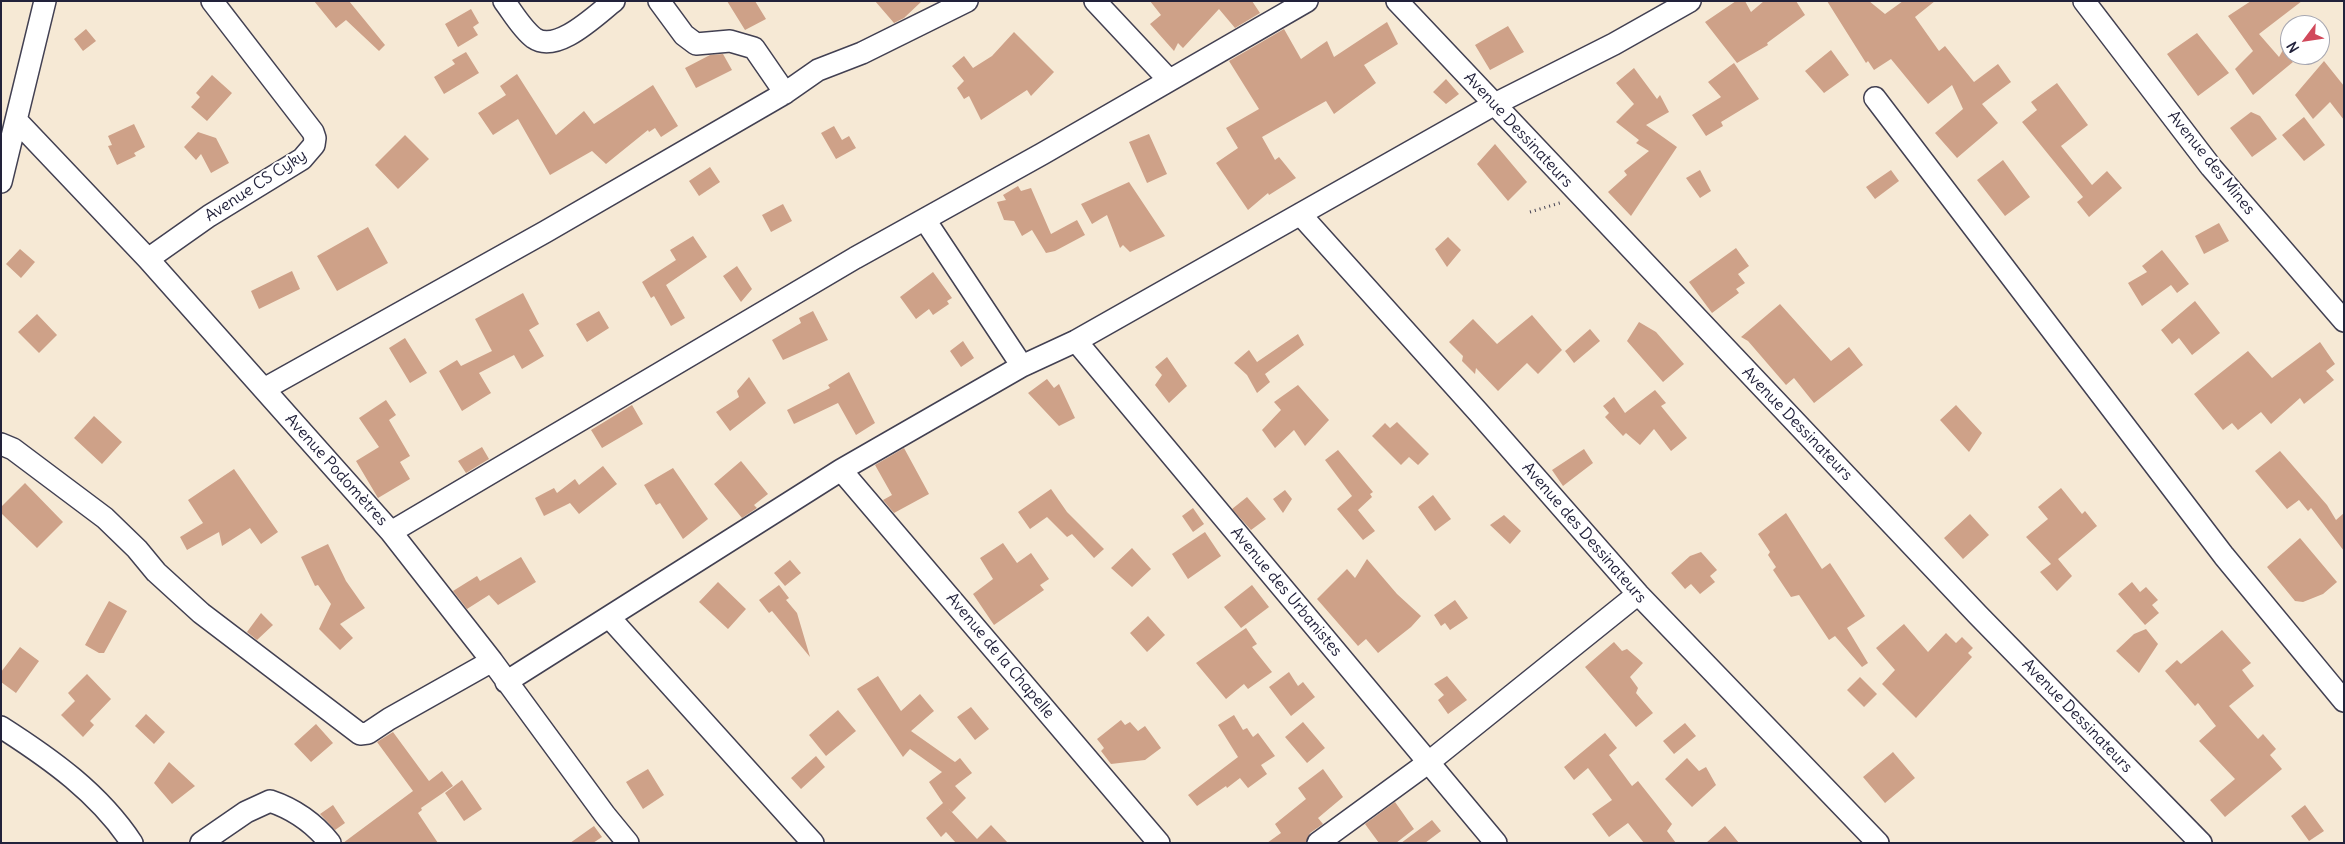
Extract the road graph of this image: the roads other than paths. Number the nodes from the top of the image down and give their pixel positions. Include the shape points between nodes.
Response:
1 (45, 1) edge
2 (212, 1) edge
3 (504, 1) edge
4 (614, 1) edge
5 (659, 1) edge
6 (967, 1) edge
7 (1095, 1) edge
8 (1308, 1) edge
9 (1397, 1) edge
10 (1690, 1) edge
11 (2084, 1) edge
12 (1169, 80) junction
13 (785, 93) junction
14 (1875, 98) dead end
15 (1494, 105) junction
16 (16, 120) junction
17 (1, 182) edge
18 (1300, 214) junction
19 (925, 220) junction
20 (148, 260) junction
21 (2344, 321) edge
22 (1076, 342) junction
23 (1022, 366) junction
24 (264, 389) junction
25 (1, 444) edge
26 (841, 470) junction
27 (391, 532) junction
28 (1638, 594) junction
29 (609, 617) junction
30 (492, 661) junction
31 (506, 682) junction
32 (2344, 701) edge
33 (1, 727) edge
34 (1429, 762) junction
35 (132, 843) edge
36 (201, 843) edge
37 (330, 843) edge
38 (628, 843) edge
39 (813, 843) edge
40 (1159, 843) edge
41 (1318, 843) edge
42 (1496, 843) edge
43 (1878, 843) edge
44 (2201, 843) edge

1 - 16 street
2 - 20 street, Avenue CS Cyky via 313,132 314,145 302,159 209,216
3 - 4 street via 529,33 548,43 563,39
5 - 13 street via 684,35 696,44 730,41 754,48
6 - 13 street via 862,53 818,70
7 - 12 street
8 - 12 street
9 - 15 street, Avenue Dessinateurs
10 - 15 street
11 - 21 street, Avenue des Mines via 2211,167
12 - 19 street
13 - 24 street
14 - 32 street via 2224,556
15 - 18 street
15 - 44 street, Avenue Dessinateurs via 1978,615
16 - 17 street
16 - 20 street, Avenue Podomètres
18 - 22 street
18 - 28 street, Avenue des Dessinateurs
19 - 23 street
19 - 27 street via 855,258
20 - 24 street, Avenue Podomètres
22 - 23 street
22 - 34 street, Avenue des Urbanistes
23 - 26 street
24 - 27 street, Avenue Podomètres
25 - 30 street via 13,449 105,518 156,572 201,613 360,734 368,733
26 - 29 street
26 - 40 street, Avenue de la Chapelle
27 - 30 street, Avenue Podomètres
28 - 34 street
28 - 43 street, Avenue des Dessinateurs
29 - 31 street
29 - 39 street
30 - 31 street, Avenue Podomètres
31 - 38 street, Avenue Podomètres
33 - 35 street via 64,770 100,802
34 - 41 street
34 - 42 street, Avenue des Urbanistes
36 - 37 street via 246,812 270,801 288,807 319,829

